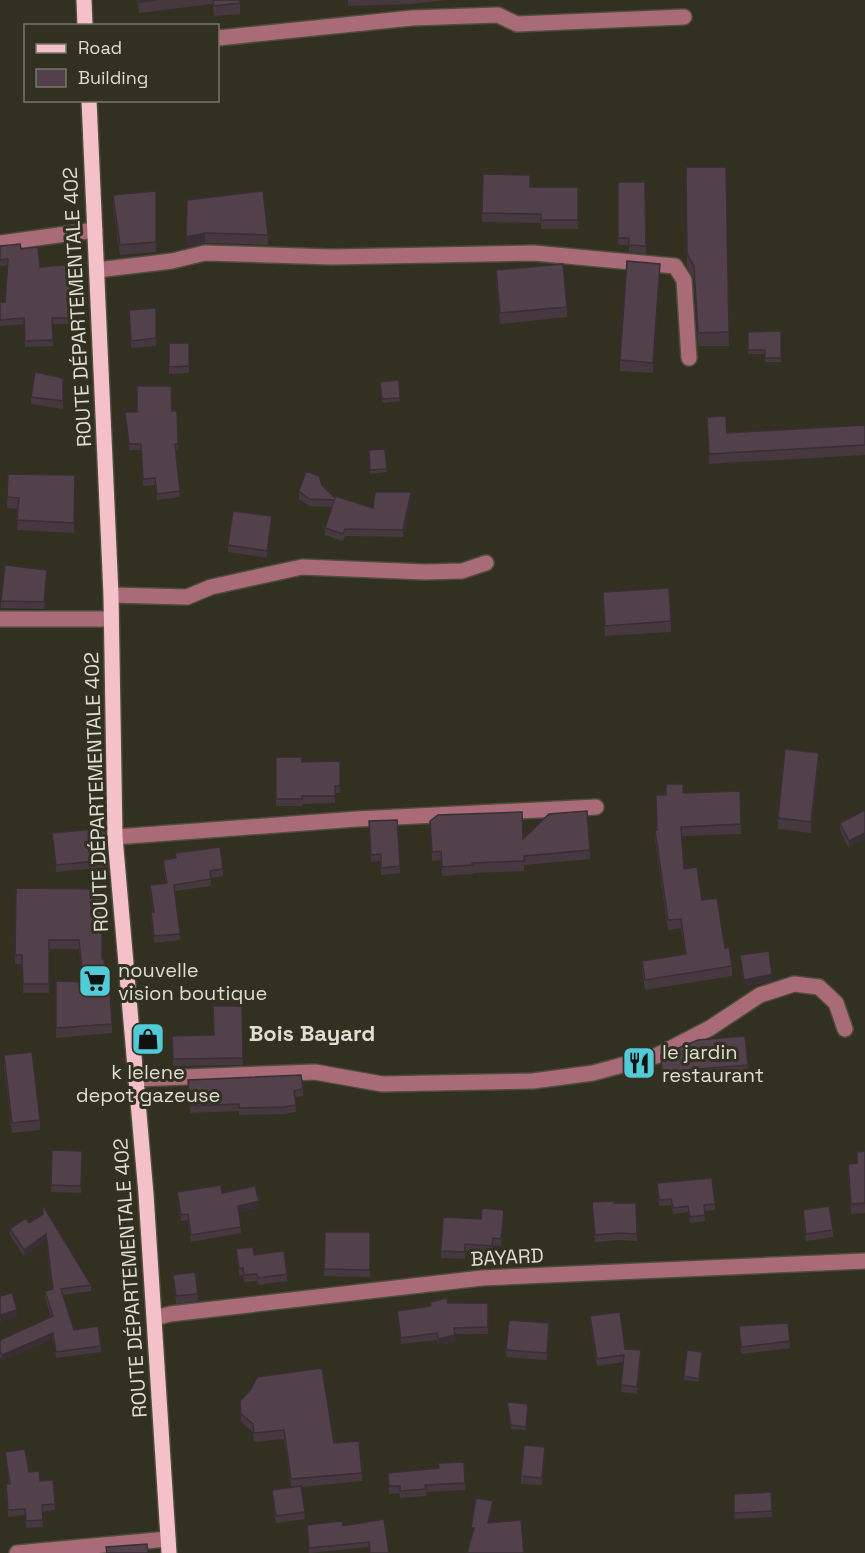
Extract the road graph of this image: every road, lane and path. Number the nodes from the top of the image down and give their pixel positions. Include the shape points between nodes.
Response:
1 (84, 0) edge
2 (684, 17) dead end
3 (86, 24) edge
4 (219, 38) edge
5 (89, 102) edge
6 (95, 230) junction
7 (0, 243) edge
8 (97, 270) junction
9 (689, 358) dead end
10 (486, 563) dead end
11 (111, 595) junction
12 (0, 619) edge
13 (111, 619) junction
14 (596, 807) dead end
15 (115, 837) junction
16 (845, 1029) dead end
17 (135, 1079) junction
18 (865, 1261) edge
19 (155, 1318) junction
20 (169, 1546) edge
21 (17, 1553) edge

1 - 3 main road
2 - 4 street via 517,24 498,15 412,18
5 - 6 main road, ROUTE DÉPARTEMENTALE 402
6 - 7 street
6 - 8 main road, ROUTE DÉPARTEMENTALE 402
8 - 9 street via 205,253 332,257 534,253 675,266 684,280
8 - 11 main road, ROUTE DÉPARTEMENTALE 402
10 - 11 street via 462,571 302,567 211,587 187,597
11 - 13 main road, ROUTE DÉPARTEMENTALE 402
12 - 13 street
13 - 15 main road, ROUTE DÉPARTEMENTALE 402
14 - 15 street
15 - 17 main road, ROUTE DÉPARTEMENTALE 402
16 - 17 street via 836,1003 819,987 794,984 760,995 710,1028 656,1056 593,1073 533,1081 382,1084 315,1072
17 - 19 main road, ROUTE DÉPARTEMENTALE 402
18 - 19 street, BAYARD via 482,1278
19 - 20 main road, ROUTE DÉPARTEMENTALE 402
20 - 21 street

